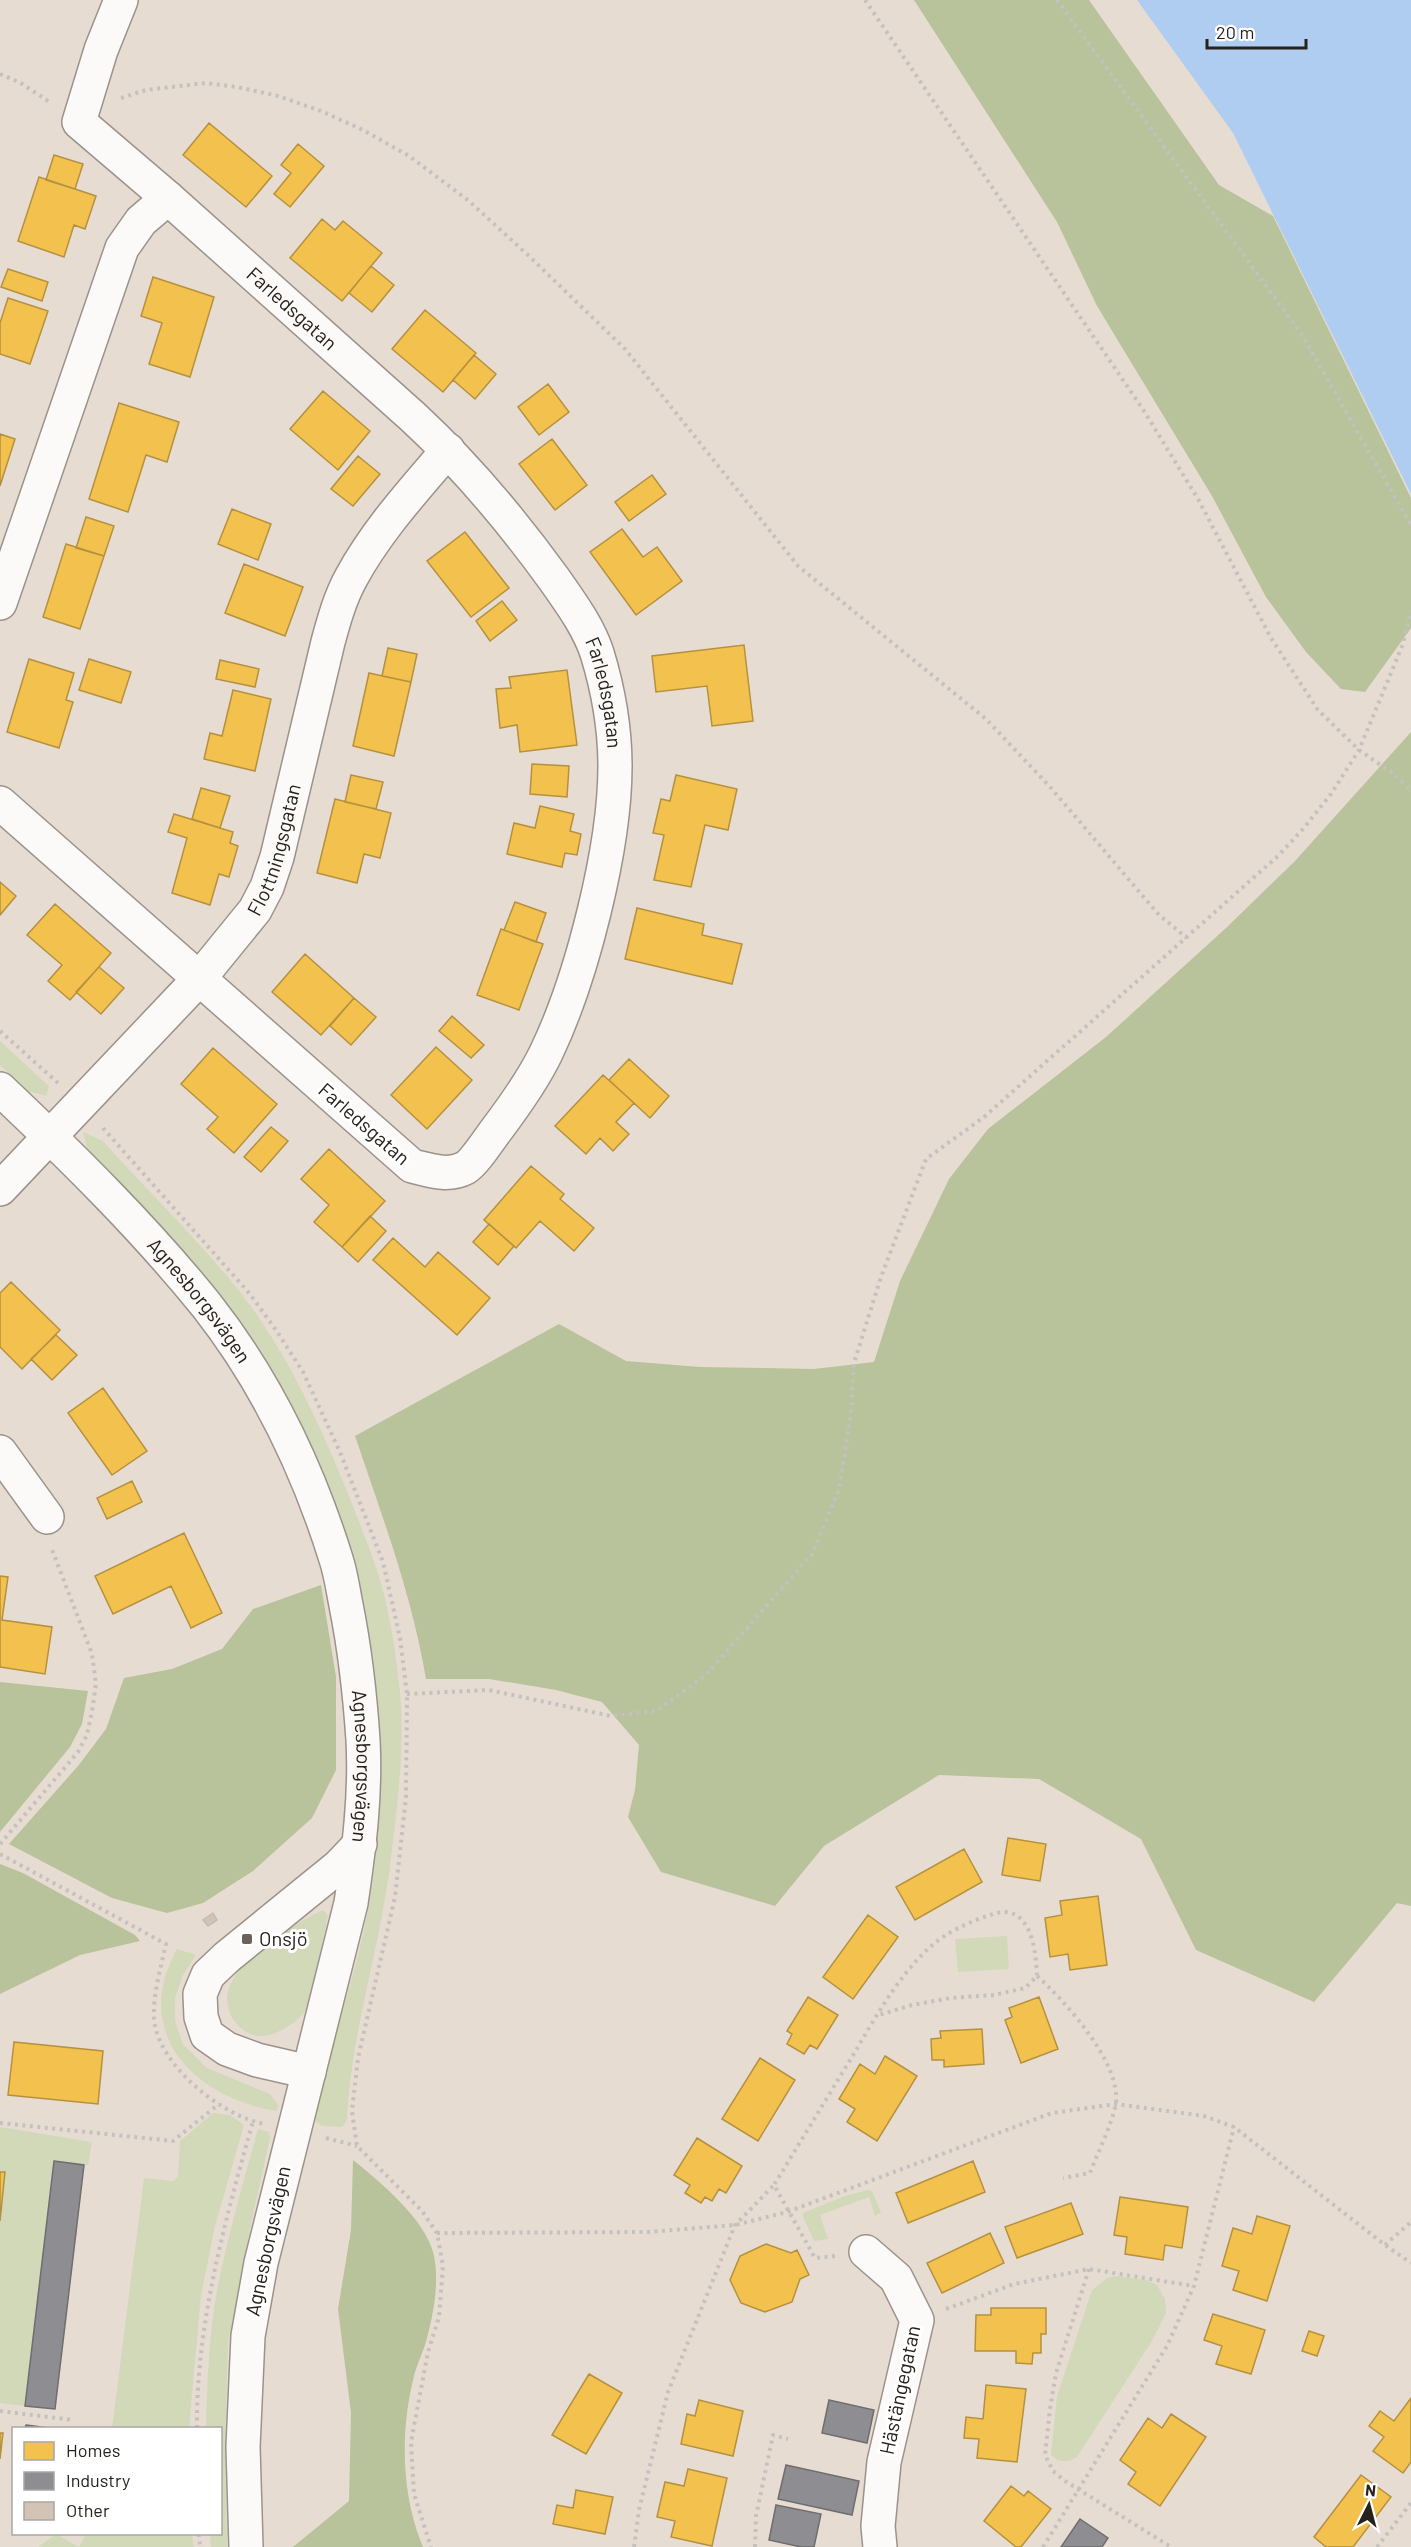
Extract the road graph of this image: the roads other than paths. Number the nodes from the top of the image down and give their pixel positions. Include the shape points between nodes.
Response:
1 (121, 0) edge
2 (168, 198) junction
3 (448, 450) junction
4 (0, 603) edge
5 (0, 802) edge
6 (198, 980) junction
7 (0, 1089) edge
8 (51, 1137) junction
9 (0, 1189) edge
10 (0, 1452) edge
11 (47, 1517) road end
12 (360, 1844) junction
13 (309, 2072) junction
14 (866, 2252) road end
15 (246, 2547) edge
16 (880, 2547) edge

1 - 2 street, Farledsgatan via 79,122
2 - 3 street, Farledsgatan
2 - 4 street via 141,221 122,248
3 - 6 street, Flottningsgatan via 385,525 351,579 328,642 285,831 267,887 255,910
3 - 6 street, Farledsgatan via 496,504 580,616 607,688 615,765 613,810 591,923 546,1052 519,1100 466,1168 441,1173 412,1166
5 - 6 street, Farledsgatan
6 - 8 street, Flottningsgatan
7 - 8 street, Agnesborgsvägen
8 - 9 street, Flottningsgatan
8 - 12 street, Agnesborgsvägen via 207,1307 253,1373 309,1483 337,1561 355,1650 363,1741
10 - 11 street
12 - 13 street, Agnesborgsvägen via 351,1903
12 - 13 street via 339,1866 227,1957 208,1975 200,1994 207,2035 227,2049 257,2060
13 - 15 street, Agnesborgsvägen via 261,2263 248,2336 243,2447
14 - 16 street, Hästängegatan via 896,2278 917,2320 884,2462

